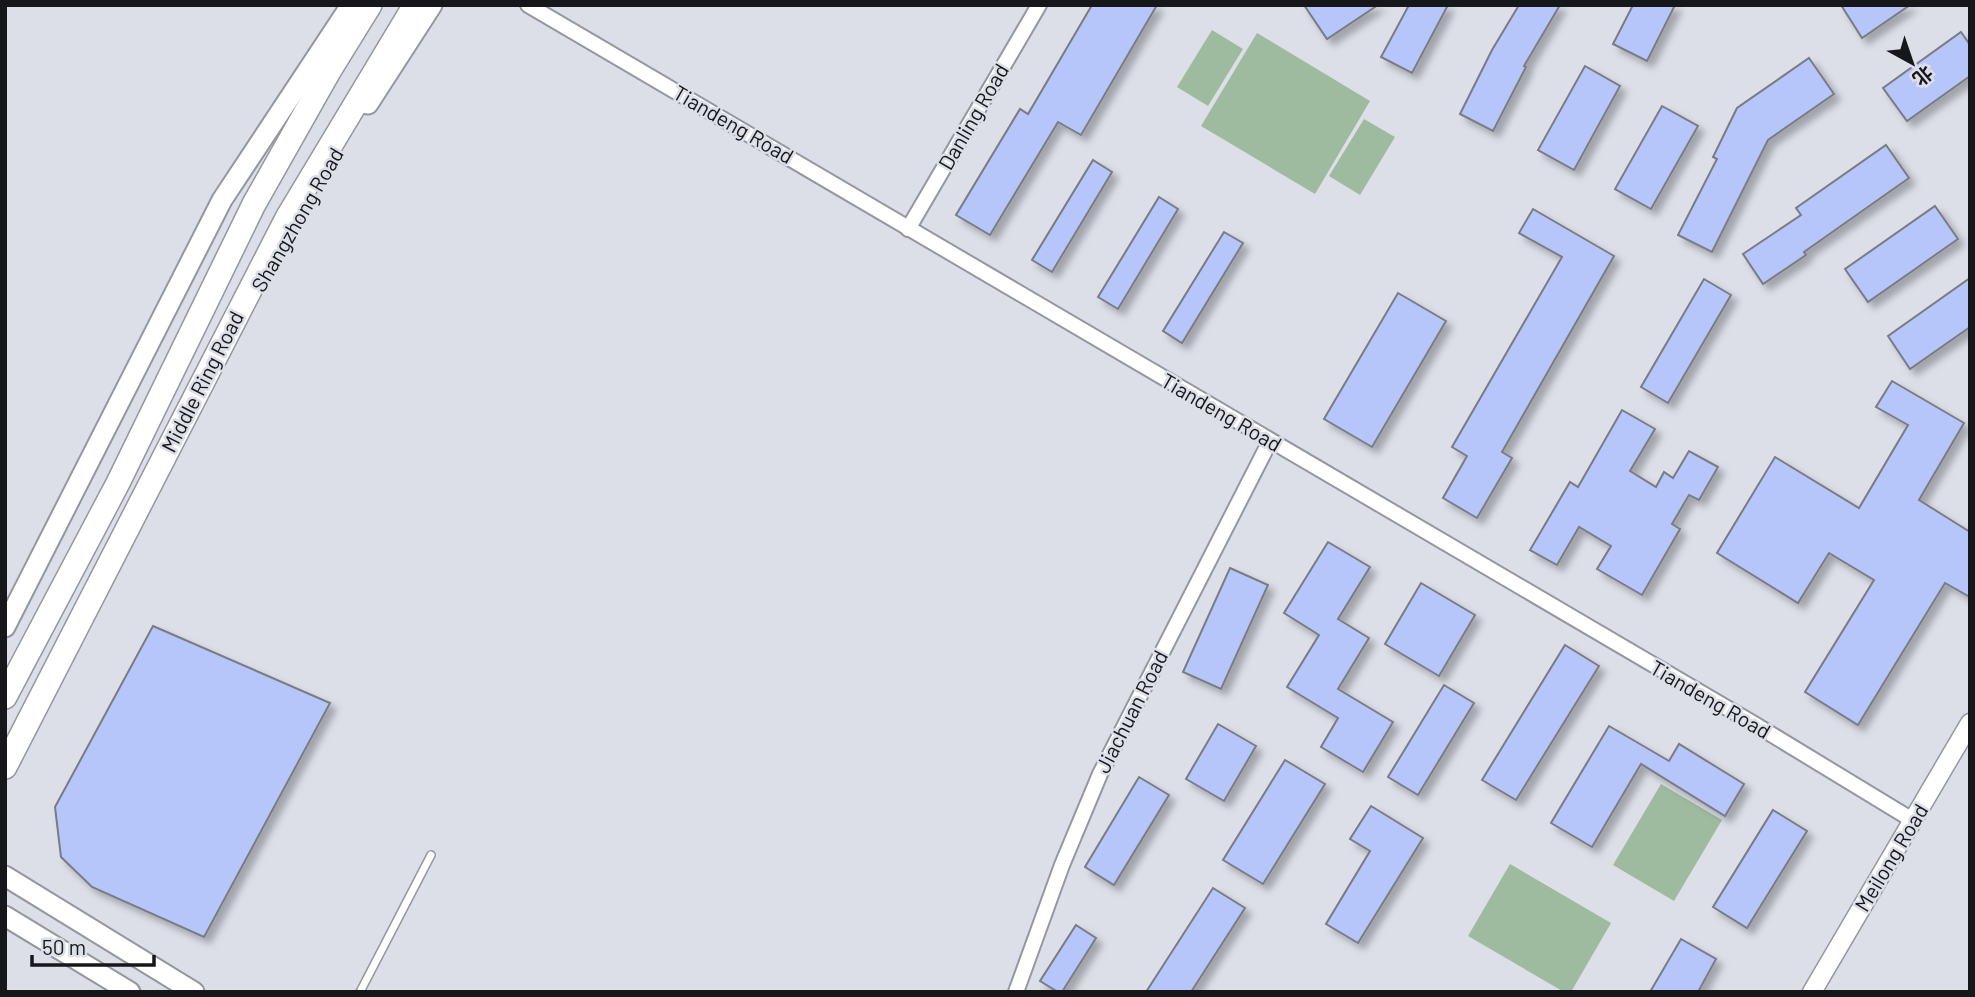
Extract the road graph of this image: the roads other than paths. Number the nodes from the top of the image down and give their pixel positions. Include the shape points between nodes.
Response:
1 (351, 5) edge
2 (370, 5) edge
3 (415, 5) edge
4 (432, 5) edge
5 (528, 5) edge
6 (1039, 5) edge
7 (908, 229) junction
8 (1270, 442) junction
9 (5, 627) edge
10 (5, 697) edge
11 (1970, 723) edge
12 (5, 767) edge
13 (5, 780) edge
14 (1914, 821) junction
15 (431, 855) dead end
16 (5, 876) edge
17 (5, 916) edge
18 (130, 992) edge
19 (194, 992) edge
20 (360, 992) edge
21 (1016, 992) edge
22 (1812, 992) edge

1 - 9 main road via 222,200
2 - 10 highway, Middle Ring Road via 254,204 118,483
3 - 12 highway, Middle Ring Road via 287,218
4 - 13 main road, Shangzhong Road via 293,219
5 - 7 street, Tiandeng Road
6 - 7 street, Danling Road
7 - 8 street, Tiandeng Road
8 - 14 street, Tiandeng Road
8 - 21 street, Jiachuan Road via 1100,774
11 - 14 street, Meilong Road
14 - 22 street, Meilong Road
15 - 20 lane
16 - 19 main road
17 - 18 main road

